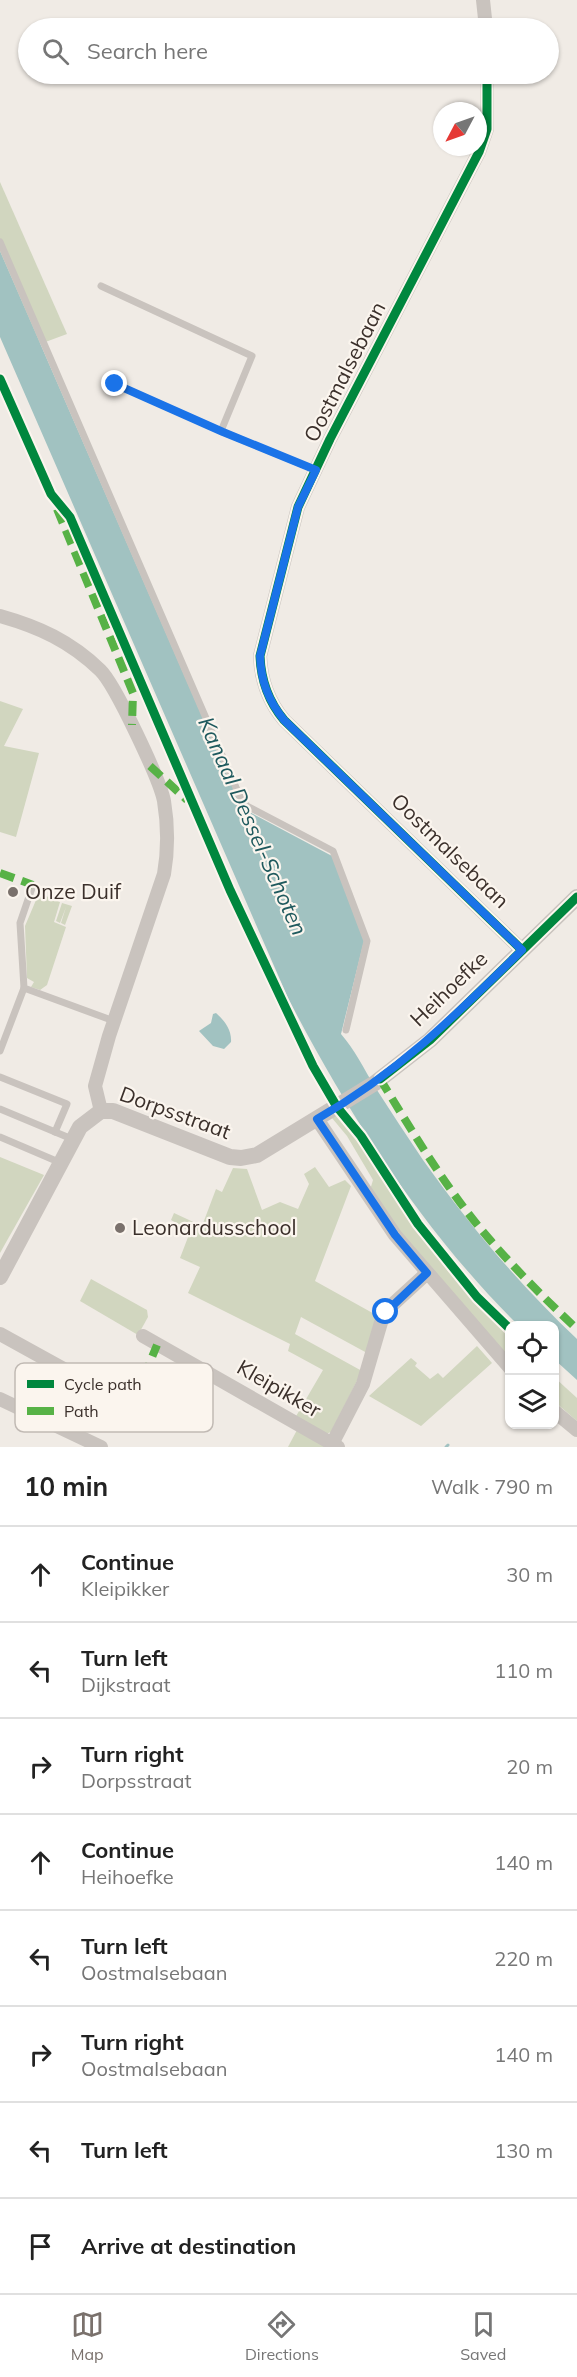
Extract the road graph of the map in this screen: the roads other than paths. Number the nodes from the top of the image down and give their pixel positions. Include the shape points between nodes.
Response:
1 (483, 0) edge
2 (485, 18) edge
3 (487, 84) edge
4 (0, 242) edge
5 (101, 286) dead end
6 (115, 384) dead end
7 (221, 431) junction
8 (316, 470) junction
9 (0, 616) edge
10 (33, 885) dead end
11 (577, 897) edge
12 (522, 950) junction
13 (24, 988) junction
14 (114, 1021) junction
15 (346, 1030) dead end
16 (0, 1051) edge
17 (0, 1077) edge
18 (343, 1103) joint
19 (0, 1109) edge
20 (101, 1111) junction
21 (317, 1119) junction
22 (55, 1132) junction
23 (0, 1137) edge
24 (72, 1139) junction
25 (62, 1163) junction
26 (427, 1273) junction
27 (0, 1276) edge
28 (0, 1334) edge
29 (143, 1336) dead end
30 (505, 1362) edge
31 (53, 1363) edge
32 (191, 1363) edge
33 (213, 1376) edge
34 (0, 1399) edge
35 (15, 1406) edge
36 (559, 1414) edge
37 (577, 1430) edge
38 (69, 1432) edge
39 (335, 1445) edge
40 (101, 1447) edge

1 - 2 street
3 - 8 street, Oostmalsebaan via 487,129 479,152
4 - 15 lane via 241,799 247,806 333,851 367,941
5 - 7 lane via 252,356
6 - 7 lane
7 - 8 lane
8 - 12 street, Oostmalsebaan via 298,507 260,656 265,688 284,720
9 - 14 street via 61,638 102,671 132,725 164,800 168,851 164,874
10 - 13 lane via 20,923
11 - 12 street, Heihoefke
12 - 18 street, Heihoefke via 430,1040
13 - 14 lane
13 - 16 lane
14 - 20 street via 95,1086
17 - 22 lane via 67,1104
18 - 21 street, Dorpsstraat
19 - 22 lane
20 - 21 street, Dorpsstraat via 129,1116 219,1153 241,1158 257,1155
20 - 24 street, Dorpsstraat via 89,1118
21 - 26 street via 395,1235
22 - 24 lane
23 - 25 lane
24 - 25 street, Dorpsstraat
25 - 27 street, Dorpsstraat
26 - 30 street
26 - 39 street, Kleipikker via 386,1312 363,1384
28 - 31 street
29 - 32 street, Kleipikker
33 - 39 street, Kleipikker
34 - 35 street
36 - 37 street
38 - 40 street

